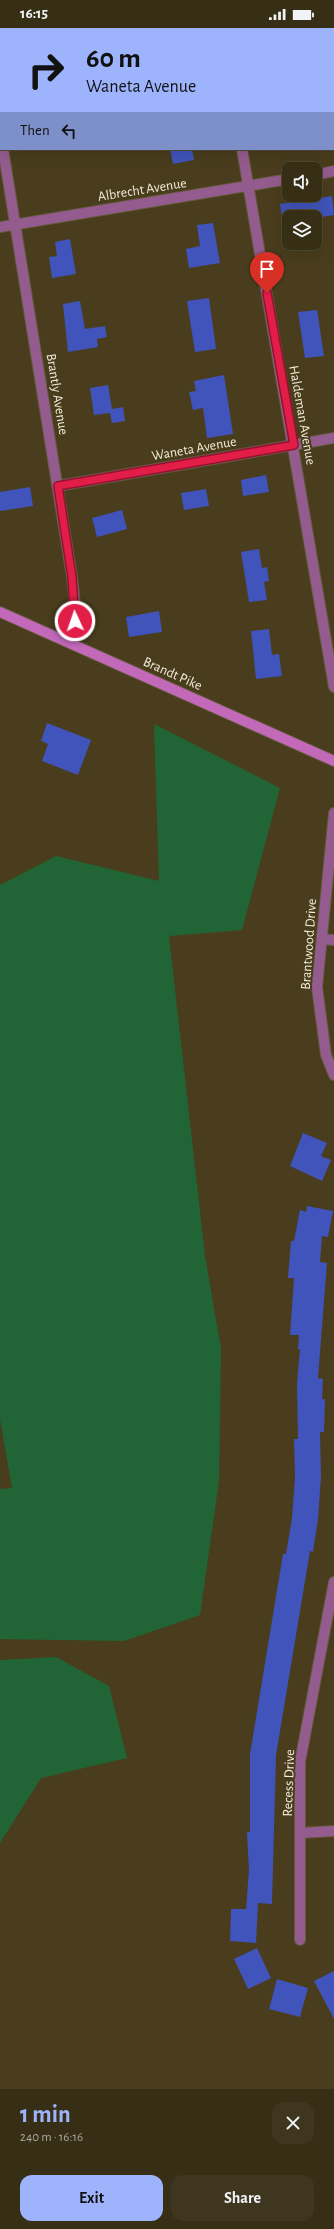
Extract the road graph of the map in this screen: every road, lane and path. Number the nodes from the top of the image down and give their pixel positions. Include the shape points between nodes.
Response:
1 (3, 150) edge
2 (242, 150) edge
3 (334, 171) edge
4 (322, 174) edge
5 (282, 181) edge
6 (248, 186) junction
7 (16, 225) junction
8 (0, 227) edge
9 (334, 438) edge
10 (294, 445) junction
11 (58, 486) junction
12 (0, 612) edge
13 (72, 644) junction
14 (334, 687) edge
15 (334, 761) edge
16 (334, 813) edge
17 (322, 939) junction
18 (334, 940) edge
19 (334, 1075) edge
20 (334, 1582) edge
21 (334, 1831) edge
22 (300, 1833) junction
23 (300, 1940) dead end

1 - 7 street, Brantly Avenue
2 - 6 street, Haldeman Avenue
3 - 4 street
5 - 6 street, Albrecht Avenue
6 - 7 street, Albrecht Avenue
6 - 10 street, Haldeman Avenue
7 - 8 street, Albrecht Avenue
7 - 11 street, Brantly Avenue
9 - 10 street, Waneta Avenue
10 - 11 street, Waneta Avenue
10 - 14 street, Haldeman Avenue
11 - 13 street, Brantly Avenue via 76,613
12 - 13 main road, Brandt Pike
13 - 15 main road, Brandt Pike
16 - 17 street, Brantwood Drive
17 - 18 street
17 - 19 street, Brantwood Drive via 317,987 326,1055
20 - 22 street, Recess Drive via 300,1762
21 - 22 street
22 - 23 street, Recess Drive

